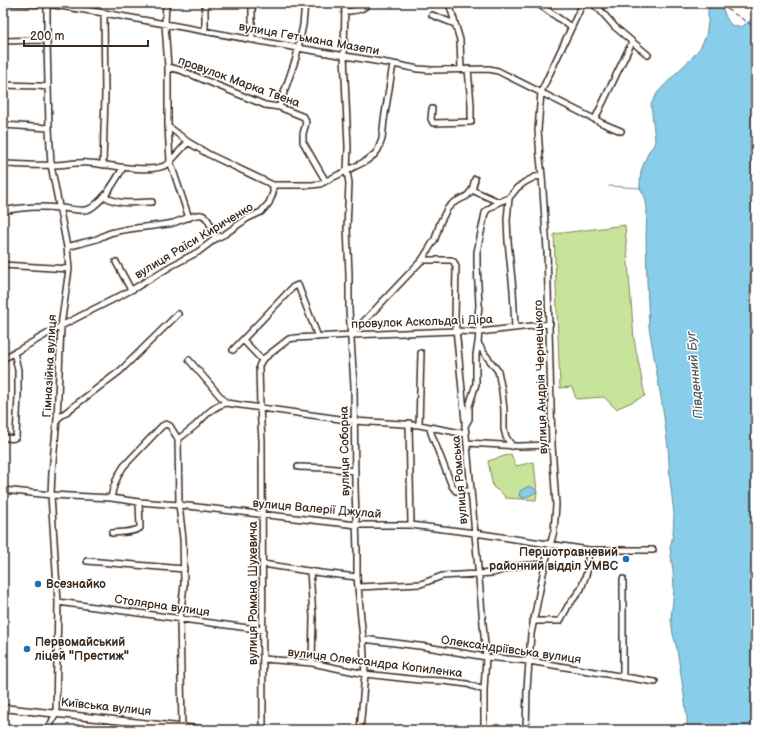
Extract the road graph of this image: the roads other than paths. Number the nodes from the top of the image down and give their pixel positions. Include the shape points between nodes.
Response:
1 (11, 3) edge
2 (166, 3) edge
3 (205, 3) edge
4 (252, 3) edge
5 (305, 3) edge
6 (345, 3) edge
7 (368, 3) edge
8 (450, 3) edge
9 (537, 3) edge
10 (583, 3) edge
11 (592, 3) edge
12 (47, 4) edge
13 (345, 12) junction
14 (104, 13) junction
15 (432, 15) dead end
16 (165, 24) junction
17 (455, 24) junction
18 (571, 27) junction
19 (205, 32) junction
20 (47, 40) junction
21 (252, 40) junction
22 (3, 41) edge
23 (632, 42) junction
24 (298, 48) junction
25 (344, 55) junction
26 (648, 55) dead end
27 (393, 64) junction
28 (168, 67) junction
29 (461, 69) junction
30 (468, 69) junction
31 (3, 85) edge
32 (48, 87) junction
33 (541, 92) junction
34 (278, 107) junction
35 (432, 109) dead end
36 (595, 119) junction
37 (3, 125) edge
38 (168, 127) junction
39 (49, 128) junction
40 (622, 131) dead end
41 (188, 142) junction
42 (170, 161) junction
43 (3, 164) edge
44 (51, 165) junction
45 (103, 165) junction
46 (123, 168) junction
47 (347, 171) junction
48 (542, 176) junction
49 (475, 179) dead end
50 (325, 180) junction
51 (273, 185) junction
52 (472, 190) junction
53 (105, 196) junction
54 (509, 198) junction
55 (152, 202) dead end
56 (499, 202) junction
57 (59, 208) junction
58 (3, 211) edge
59 (189, 218) junction
60 (216, 239) junction
61 (67, 247) junction
62 (422, 260) junction
63 (116, 262) dead end
64 (3, 265) edge
65 (69, 269) junction
66 (131, 290) junction
67 (178, 314) dead end
68 (550, 324) junction
69 (61, 326) junction
70 (515, 327) junction
71 (456, 331) junction
72 (479, 332) junction
73 (351, 335) junction
74 (318, 337) junction
75 (243, 340) junction
76 (478, 342) junction
77 (233, 350) dead end
78 (14, 352) junction
79 (421, 353) dead end
80 (3, 359) edge
81 (189, 360) dead end
82 (262, 360) junction
83 (226, 403) junction
84 (260, 407) junction
85 (57, 419) junction
86 (354, 421) junction
87 (409, 424) junction
88 (419, 425) junction
89 (465, 426) junction
90 (430, 427) junction
91 (466, 434) junction
92 (3, 438) edge
93 (178, 439) junction
94 (467, 443) junction
95 (552, 445) junction
96 (512, 446) junction
97 (298, 467) dead end
98 (355, 471) junction
99 (3, 490) edge
100 (471, 491) junction
101 (51, 495) junction
102 (111, 498) junction
103 (139, 502) junction
104 (179, 505) junction
105 (262, 515) junction
106 (357, 525) junction
107 (411, 525) junction
108 (112, 533) dead end
109 (475, 533) junction
110 (550, 544) junction
111 (589, 550) junction
112 (653, 550) dead end
113 (87, 561) dead end
114 (263, 564) junction
115 (545, 564) junction
116 (184, 569) junction
117 (310, 571) junction
118 (479, 574) junction
119 (357, 577) junction
120 (623, 579) dead end
121 (358, 587) junction
122 (58, 602) junction
123 (180, 618) junction
124 (533, 621) junction
125 (263, 630) junction
126 (363, 639) junction
127 (486, 657) junction
128 (264, 659) junction
129 (529, 661) junction
130 (312, 663) junction
131 (364, 674) junction
132 (623, 677) junction
133 (655, 682) dead end
134 (484, 690) junction
135 (3, 708) edge
136 (56, 713) junction
137 (182, 729) edge
138 (48, 730) edge
139 (206, 730) edge
140 (264, 730) edge
141 (360, 730) edge
142 (484, 730) edge
143 (526, 730) edge

1 - 12 street, вулиця Гетьмана Мазепи
2 - 16 street
3 - 19 street
4 - 21 street
5 - 24 street
6 - 13 street, вулиця Соборна
7 - 13 street via 363,8
8 - 17 street
9 - 18 street
10 - 18 street, вулиця Андрія Чернецького
11 - 23 street
12 - 14 street, вулиця Гетьмана Мазепи
12 - 20 street, Гімназійна вулиця
13 - 25 street, вулиця Соборна
14 - 16 street, вулиця Гетьмана Мазепи
14 - 45 street
15 - 17 street
16 - 19 street, вулиця Гетьмана Мазепи
16 - 28 street
17 - 29 street via 460,40
18 - 33 street, вулиця Андрія Чернецького
19 - 21 street, вулиця Гетьмана Мазепи
20 - 22 street
20 - 32 street, Гімназійна вулиця
21 - 24 street, вулиця Гетьмана Мазепи
23 - 26 street
23 - 36 street
24 - 25 street, вулиця Гетьмана Мазепи
24 - 34 street
25 - 27 street, вулиця Гетьмана Мазепи
25 - 47 street, вулиця Соборна
27 - 29 street, вулиця Гетьмана Мазепи via 418,69
27 - 47 street via 382,139 378,150 366,161
28 - 34 street, провулок Марка Твена via 265,105
28 - 38 street
29 - 30 street, вулиця Гетьмана Мазепи
30 - 33 street, вулиця Гетьмана Мазепи via 498,71
30 - 35 street via 470,122 433,123
31 - 32 street
32 - 39 street, Гімназійна вулиця
33 - 36 street, вулиця Гетьмана Мазепи
33 - 48 street, вулиця Андрія Чернецького via 538,130
34 - 50 street, провулок Марка Твена via 306,118 303,142
36 - 40 street, вулиця Гетьмана Мазепи
37 - 39 street
38 - 41 street
38 - 42 street
39 - 44 street, Гімназійна вулиця
41 - 42 street
41 - 51 street
42 - 46 street via 155,168
42 - 59 street
43 - 44 street
44 - 45 street
44 - 57 street, Гімназійна вулиця
45 - 46 street
46 - 53 street
47 - 50 street
47 - 73 street, вулиця Соборна
48 - 54 street via 535,177 516,188
48 - 68 street, вулиця Андрія Чернецького
49 - 52 street
50 - 51 street via 312,185
51 - 60 street, вулиця Раїси Кириченко via 269,203 261,212
52 - 56 street
52 - 62 street via 447,209 435,239
53 - 55 street via 114,201
53 - 57 street via 92,208 83,211
54 - 56 street
54 - 70 street via 507,220
56 - 72 street via 485,212 477,252
57 - 58 street via 38,206
57 - 61 street, Гімназійна вулиця
59 - 60 street via 198,214 204,216 210,223
59 - 61 street via 173,223 116,231
60 - 66 street, вулиця Раїси Кириченко
61 - 65 street, Гімназійна вулиця
62 - 71 street, вулиця Ромська via 454,262
62 - 73 street
63 - 66 street, вулиця Раїси Кириченко
64 - 65 street
65 - 69 street, Гімназійна вулиця
66 - 69 street, вулиця Раїси Кириченко
67 - 85 street via 120,371
68 - 70 street, провулок Аскольда і Діра
68 - 95 street, вулиця Андрія Чернецького
69 - 78 street, вулиця Раїси Кириченко
69 - 85 street, Гімназійна вулиця
70 - 72 street, провулок Аскольда і Діра
71 - 72 street, провулок Аскольда і Діра
71 - 73 street, провулок Аскольда і Діра
71 - 89 street, вулиця Ромська
72 - 76 street
73 - 74 street, провулок Аскольда і Діра
73 - 86 street, вулиця Соборна
74 - 75 street via 298,285
74 - 82 street via 290,339
75 - 77 street
75 - 82 street
76 - 89 street via 476,384 469,406 469,419
76 - 96 street via 498,371 504,429
78 - 80 street, вулиця Раїси Кириченко
78 - 92 street via 18,370 16,437
79 - 88 street
81 - 83 street
82 - 84 street, вулиця Романа Шухевича via 259,366
83 - 84 street
83 - 93 street via 212,409
84 - 86 street
84 - 105 street, вулиця Романа Шухевича
85 - 101 street, Гімназійна вулиця
86 - 87 street
86 - 98 street, вулиця Соборна
87 - 88 street
87 - 107 street
88 - 90 street
89 - 91 street, вулиця Ромська
90 - 91 street
90 - 100 street via 452,486 456,491
91 - 94 street, вулиця Ромська
93 - 102 street via 170,426 162,426 118,474
93 - 104 street
94 - 96 street
94 - 100 street, вулиця Ромська
95 - 96 street
95 - 110 street, вулиця Андрія Чернецького via 556,505
97 - 98 street
98 - 106 street, вулиця Соборна
99 - 101 street, вулиця Валерії Джулай
100 - 109 street, вулиця Ромська
101 - 102 street, вулиця Валерії Джулай
101 - 122 street, Гімназійна вулиця
102 - 103 street, вулиця Валерії Джулай
103 - 104 street, вулиця Валерії Джулай
103 - 108 street via 140,528
104 - 105 street, вулиця Валерії Джулай
104 - 116 street
105 - 106 street, вулиця Валерії Джулай
105 - 114 street, вулиця Романа Шухевича
106 - 107 street, вулиця Валерії Джулай
106 - 119 street, вулиця Соборна
107 - 109 street, вулиця Валерії Джулай
109 - 110 street, вулиця Валерії Джулай
109 - 118 street, вулиця Ромська
110 - 111 street, вулиця Валерії Джулай
110 - 115 street, вулиця Андрія Чернецького
111 - 112 street, вулиця Валерії Джулай
111 - 124 street via 581,589 560,621
113 - 116 street
114 - 117 street
114 - 125 street, вулиця Романа Шухевича
115 - 118 street via 516,566
115 - 124 street, вулиця Андрія Чернецького
116 - 123 street
117 - 119 street
117 - 130 street
118 - 121 street via 442,576 421,584
118 - 127 street, вулиця Ромська
119 - 121 street, вулиця Соборна
120 - 132 street
121 - 126 street, вулиця Соборна
122 - 123 street, Столярна вулиця
122 - 136 street, Гімназійна вулиця
123 - 125 street, Столярна вулиця
123 - 137 street
124 - 129 street, вулиця Андрія Чернецького
125 - 128 street, вулиця Романа Шухевича
126 - 127 street, Олександріївська вулиця
126 - 131 street, вулиця Соборна
127 - 129 street, Олександріївська вулиця
127 - 134 street, вулиця Ромська
128 - 130 street, вулиця Олександра Копиленка
128 - 140 street, вулиця Романа Шухевича
129 - 132 street, Олександріївська вулиця
129 - 143 street, вулиця Андрія Чернецького
130 - 131 street, вулиця Олександра Копиленка
131 - 134 street, вулиця Олександра Копиленка via 467,684
131 - 141 street, вулиця Соборна
132 - 133 street, Олександріївська вулиця
134 - 142 street, вулиця Ромська
135 - 136 main road, Київська вулиця
136 - 137 main road, Київська вулиця
136 - 138 street, Гімназійна вулиця
137 - 139 main road, Київська вулиця

